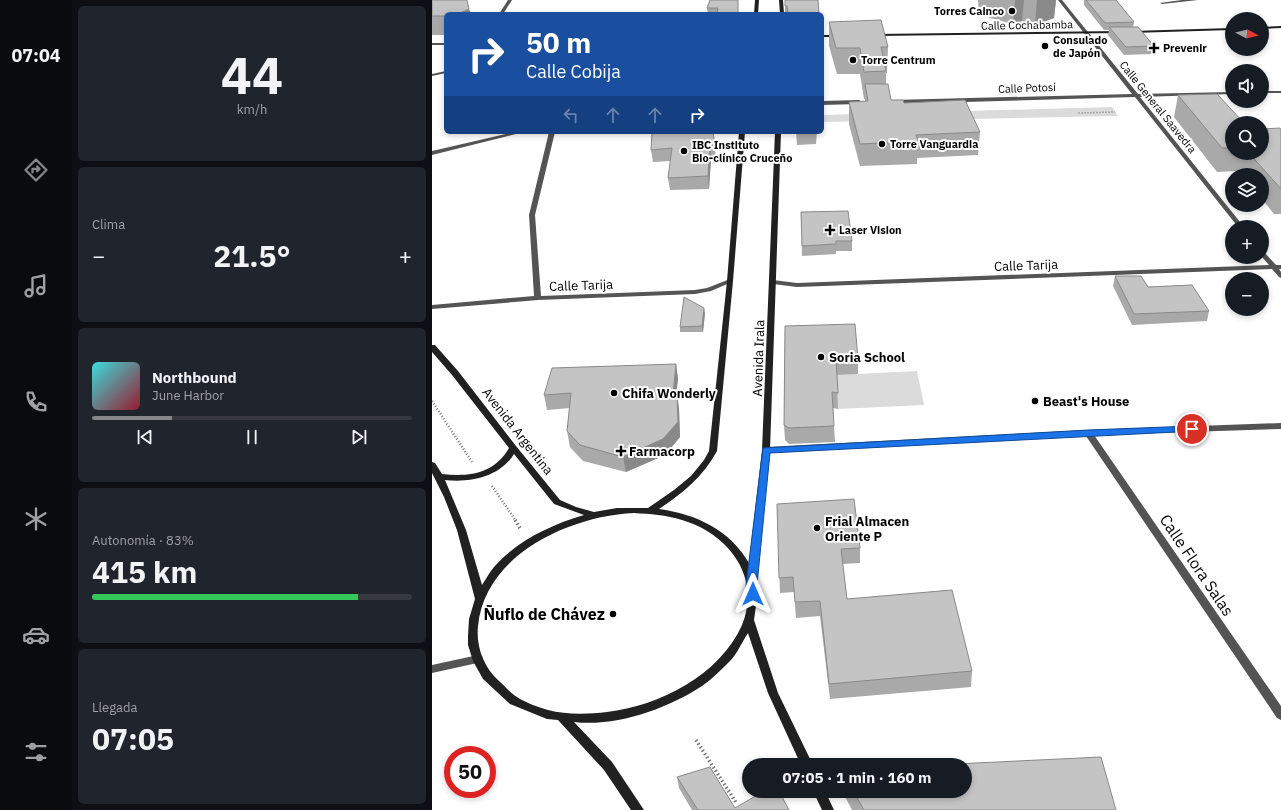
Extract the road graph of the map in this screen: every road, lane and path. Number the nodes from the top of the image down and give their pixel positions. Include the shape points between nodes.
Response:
1 (510, 0) edge
2 (757, 0) edge
3 (781, 0) edge
4 (1060, 0) edge
5 (1196, 0) edge
6 (1162, 2) dead end
7 (502, 12) edge
8 (756, 12) edge
9 (782, 12) edge
10 (1281, 27) edge
11 (1269, 28) edge
12 (1225, 29) edge
13 (1086, 33) junction
14 (869, 35) edge
15 (824, 36) edge
16 (845, 36) edge
17 (432, 44) edge
18 (444, 44) edge
19 (444, 72) edge
20 (432, 75) edge
21 (1269, 92) edge
22 (1281, 92) edge
23 (1225, 93) edge
24 (1136, 95) junction
25 (869, 102) edge
26 (885, 102) edge
27 (824, 104) edge
28 (513, 134) edge
29 (552, 134) edge
30 (742, 134) edge
31 (778, 134) edge
32 (432, 153) edge
33 (1235, 220) edge
34 (1269, 260) edge
35 (1277, 267) edge
36 (1281, 276) edge
37 (730, 281) junction
38 (773, 282) junction
39 (538, 298) junction
40 (432, 307) edge
41 (432, 347) edge
42 (432, 401) edge
43 (1281, 426) edge
44 (1088, 433) junction
45 (513, 448) junction
46 (766, 450) junction
47 (473, 464) dead end
48 (432, 465) edge
49 (439, 476) junction
50 (489, 482) dead end
51 (650, 511) junction
52 (594, 515) junction
53 (520, 528) dead end
54 (752, 585) junction
55 (480, 599) junction
56 (749, 621) junction
57 (478, 659) junction
58 (432, 668) edge
59 (1281, 715) edge
60 (562, 717) junction
61 (696, 740) dead end
62 (804, 758) edge
63 (822, 798) edge
64 (737, 804) dead end
65 (638, 810) edge
66 (828, 810) edge

1 - 7 street
2 - 8 main road
3 - 9 main road
4 - 13 street, Calle General Saavedra
5 - 6 street
10 - 11 main road
12 - 13 main road, Calle Cochabamba
13 - 14 main road, Calle Cochabamba
13 - 24 street, Calle General Saavedra
15 - 16 main road
17 - 18 street
19 - 20 street
21 - 22 street
23 - 24 street, Calle Potosí
24 - 26 street, Calle Potosí
24 - 33 street, Calle General Saavedra
25 - 27 street
28 - 32 street
29 - 39 street via 532,215
30 - 37 main road
31 - 38 main road, Avenida Irala
34 - 35 street
35 - 36 street
35 - 38 street, Calle Tarija via 797,285
37 - 39 street, Calle Tarija via 709,290 695,292
37 - 51 main road via 713,452 695,479
38 - 46 main road, Avenida Irala
39 - 40 street, Calle Tarija
41 - 45 main road, Avenida Argentina
42 - 47 path
43 - 44 street
44 - 46 street
44 - 59 street, Calle Flora Salas
45 - 49 main road via 503,463 482,475 459,479
45 - 52 main road, Avenida Argentina via 557,502
46 - 54 main road, Avenida Irala
48 - 49 main road
49 - 55 main road via 451,500 466,543
50 - 53 path
51 - 52 main road
51 - 54 main road via 674,514 703,524 720,534 744,561
52 - 55 main road via 556,528 521,549 494,576
54 - 56 main road
55 - 57 main road via 473,622 472,637
56 - 60 main road via 735,648 722,664 678,697 620,716
56 - 62 main road via 773,693
57 - 58 street
57 - 60 main road via 492,682 507,696 533,709
60 - 65 main road via 608,766
61 - 64 path
63 - 66 main road

